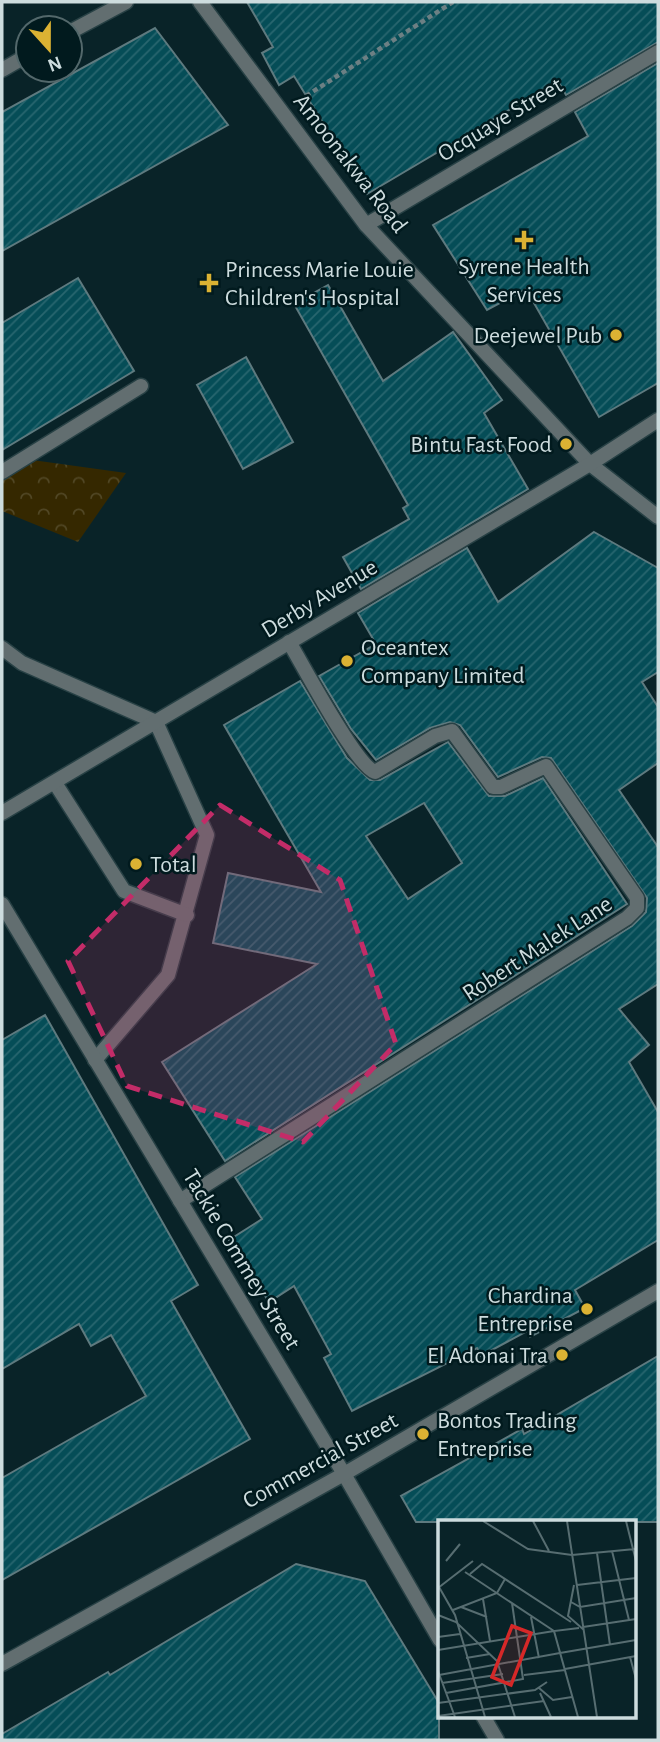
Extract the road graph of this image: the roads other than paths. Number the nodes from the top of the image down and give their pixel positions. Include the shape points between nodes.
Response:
1 (126, 2) edge
2 (200, 2) edge
3 (84, 24) edge
4 (658, 52) edge
5 (366, 225) junction
6 (141, 386) dead end
7 (658, 420) edge
8 (590, 464) junction
9 (2, 472) edge
10 (658, 517) edge
11 (289, 642) junction
12 (2, 648) edge
13 (156, 722) junction
14 (55, 783) junction
15 (2, 813) edge
16 (2, 904) edge
17 (187, 915) junction
18 (95, 1060) junction
19 (180, 1201) junction
20 (658, 1292) edge
21 (344, 1474) junction
22 (438, 1638) edge
23 (2, 1664) edge
24 (484, 1718) edge
25 (497, 1740) edge

1 - 3 street
2 - 5 street, Amoonakwa Road
4 - 5 street, Ocquaye Street
5 - 8 street, Amoonakwa Road
6 - 9 street
7 - 8 street, Derby Avenue
8 - 10 street, Amoonakwa Road
8 - 11 street, Derby Avenue
11 - 13 street, Derby Avenue
11 - 19 street, Robert Malek Lane via 369,770 375,772 435,736 452,731 493,787 546,766 637,898 637,908 520,988
12 - 13 street via 22,663
13 - 14 street, Derby Avenue
13 - 17 street via 207,835
14 - 15 street, Derby Avenue
14 - 17 street via 124,891
16 - 18 street, Tackie Commey Street
17 - 18 street via 169,975
18 - 19 street, Tackie Commey Street
19 - 21 street, Tackie Commey Street
20 - 21 street, Commercial Street
21 - 22 street, Tackie Commey Street
21 - 23 street, Commercial Street
24 - 25 street

